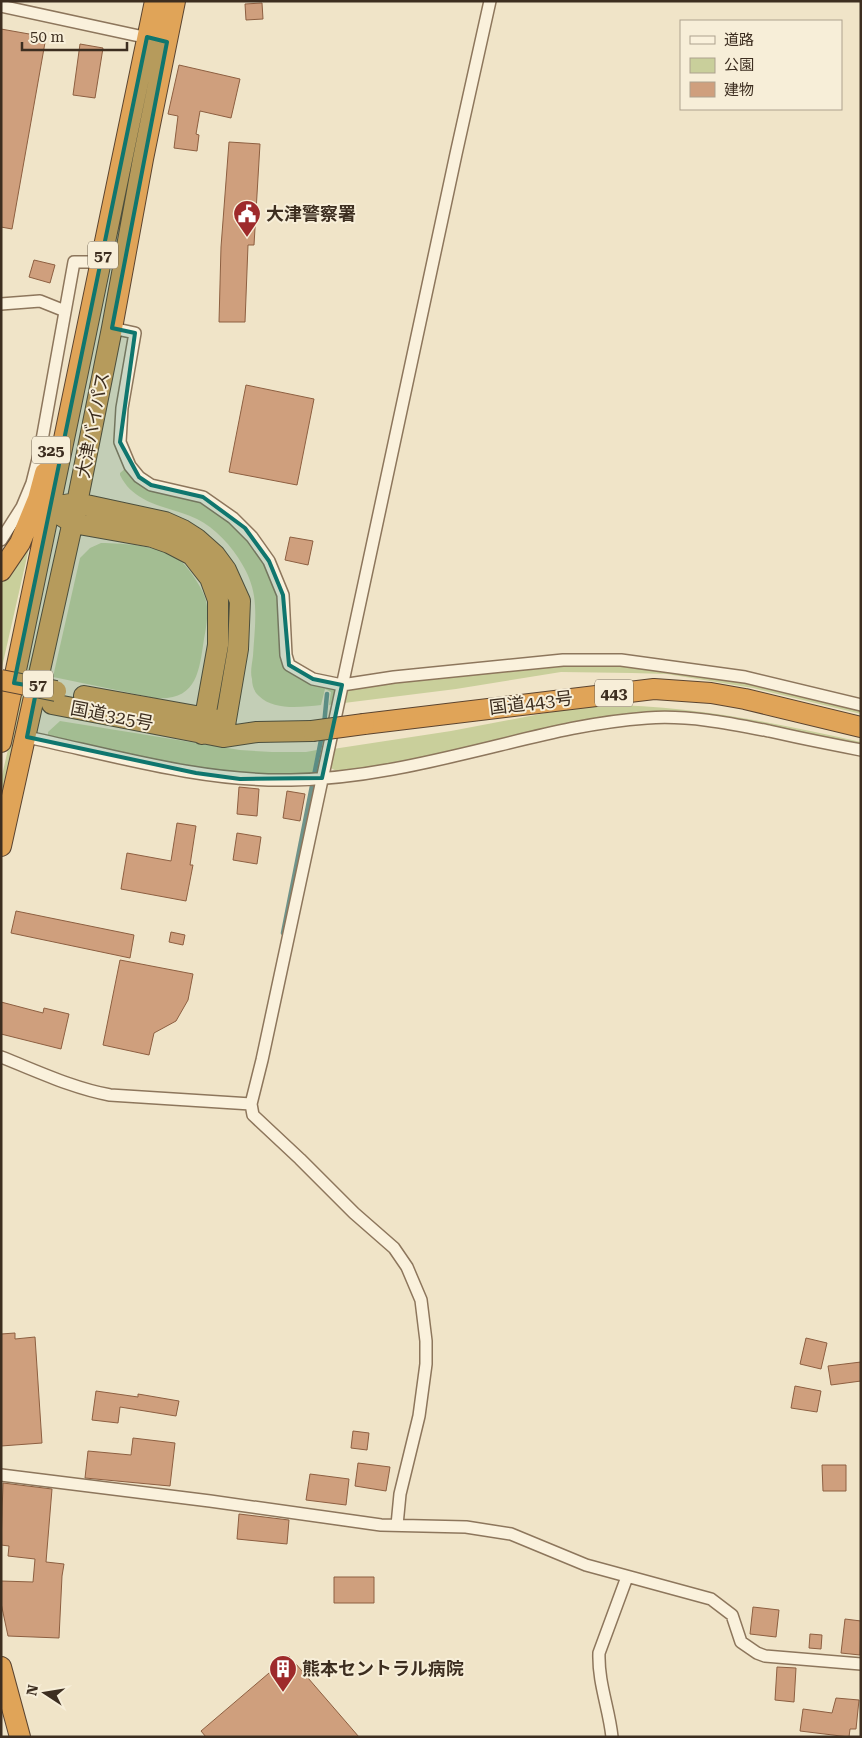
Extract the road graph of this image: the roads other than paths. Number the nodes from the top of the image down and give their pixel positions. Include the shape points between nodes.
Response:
1 (155, 1) edge
2 (175, 1) edge
3 (490, 1) edge
4 (1, 6) edge
5 (147, 37) junction
6 (167, 42) junction
7 (102, 262) junction
8 (1, 304) edge
9 (65, 311) junction
10 (89, 325) junction
11 (112, 328) junction
12 (77, 503) junction
13 (50, 508) junction
14 (73, 523) junction
15 (1, 540) edge
16 (1, 571) edge
17 (1, 680) edge
18 (342, 685) junction
19 (1, 694) edge
20 (54, 698) junction
21 (861, 704) edge
22 (204, 726) junction
23 (861, 727) edge
24 (225, 729) junction
25 (26, 736) junction
26 (1, 742) edge
27 (861, 750) edge
28 (322, 778) junction
29 (1, 846) edge
30 (1, 1057) edge
31 (251, 1104) junction
32 (1, 1475) edge
33 (397, 1524) junction
34 (627, 1577) junction
35 (861, 1664) edge
36 (1, 1667) edge
37 (20, 1737) edge
38 (612, 1737) edge

1 - 5 highway, 大津バイパス / 57
2 - 6 highway, 大津バイパス / 57
3 - 18 street
4 - 5 street
5 - 6 street
5 - 7 highway, 大津バイパス / 57
6 - 11 highway, 大津バイパス / 57
7 - 9 street via 74,262
7 - 10 highway, 大津バイパス / 57
8 - 9 street via 40,301
9 - 15 street via 32,482 22,507
10 - 13 highway, 大津バイパス / 57
10 - 16 highway, 325 via 74,345 38,500 20,543
11 - 12 highway, 大津バイパス / 57
11 - 18 street via 135,333 122,408 120,442 130,466 151,485 204,497 245,528 269,561 283,595 286,655 290,665 313,679
12 - 13 highway
12 - 14 highway, 大津バイパス / 57
12 - 24 highway via 174,526 197,539 226,570 240,601 238,649
13 - 14 highway
13 - 26 highway, 大津バイパス / 57
14 - 22 highway via 169,542 192,554 210,578 218,600 218,645
14 - 25 highway, 大津バイパス / 57
17 - 20 highway, 国道325号, bridge
18 - 21 street via 564,660 621,660 745,677
18 - 28 street
19 - 20 highway, 国道325号
20 - 22 highway, 国道325号
22 - 24 highway, 国道443号 / 443
23 - 24 highway, 国道443号 / 443, bridge via 720,694 654,689 312,731
25 - 28 street via 196,773 240,779
25 - 29 highway, 大津バイパス / 57
27 - 28 street via 704,719 649,718 562,729 415,765
28 - 31 street
30 - 31 street via 78,1087 110,1095
31 - 33 street via 253,1116 354,1214 394,1248 421,1300 426,1364
32 - 33 street
33 - 34 street via 466,1527 511,1534 586,1565
34 - 35 street via 711,1599 732,1615 741,1642 765,1656
34 - 38 street via 600,1653 601,1687
36 - 37 highway

